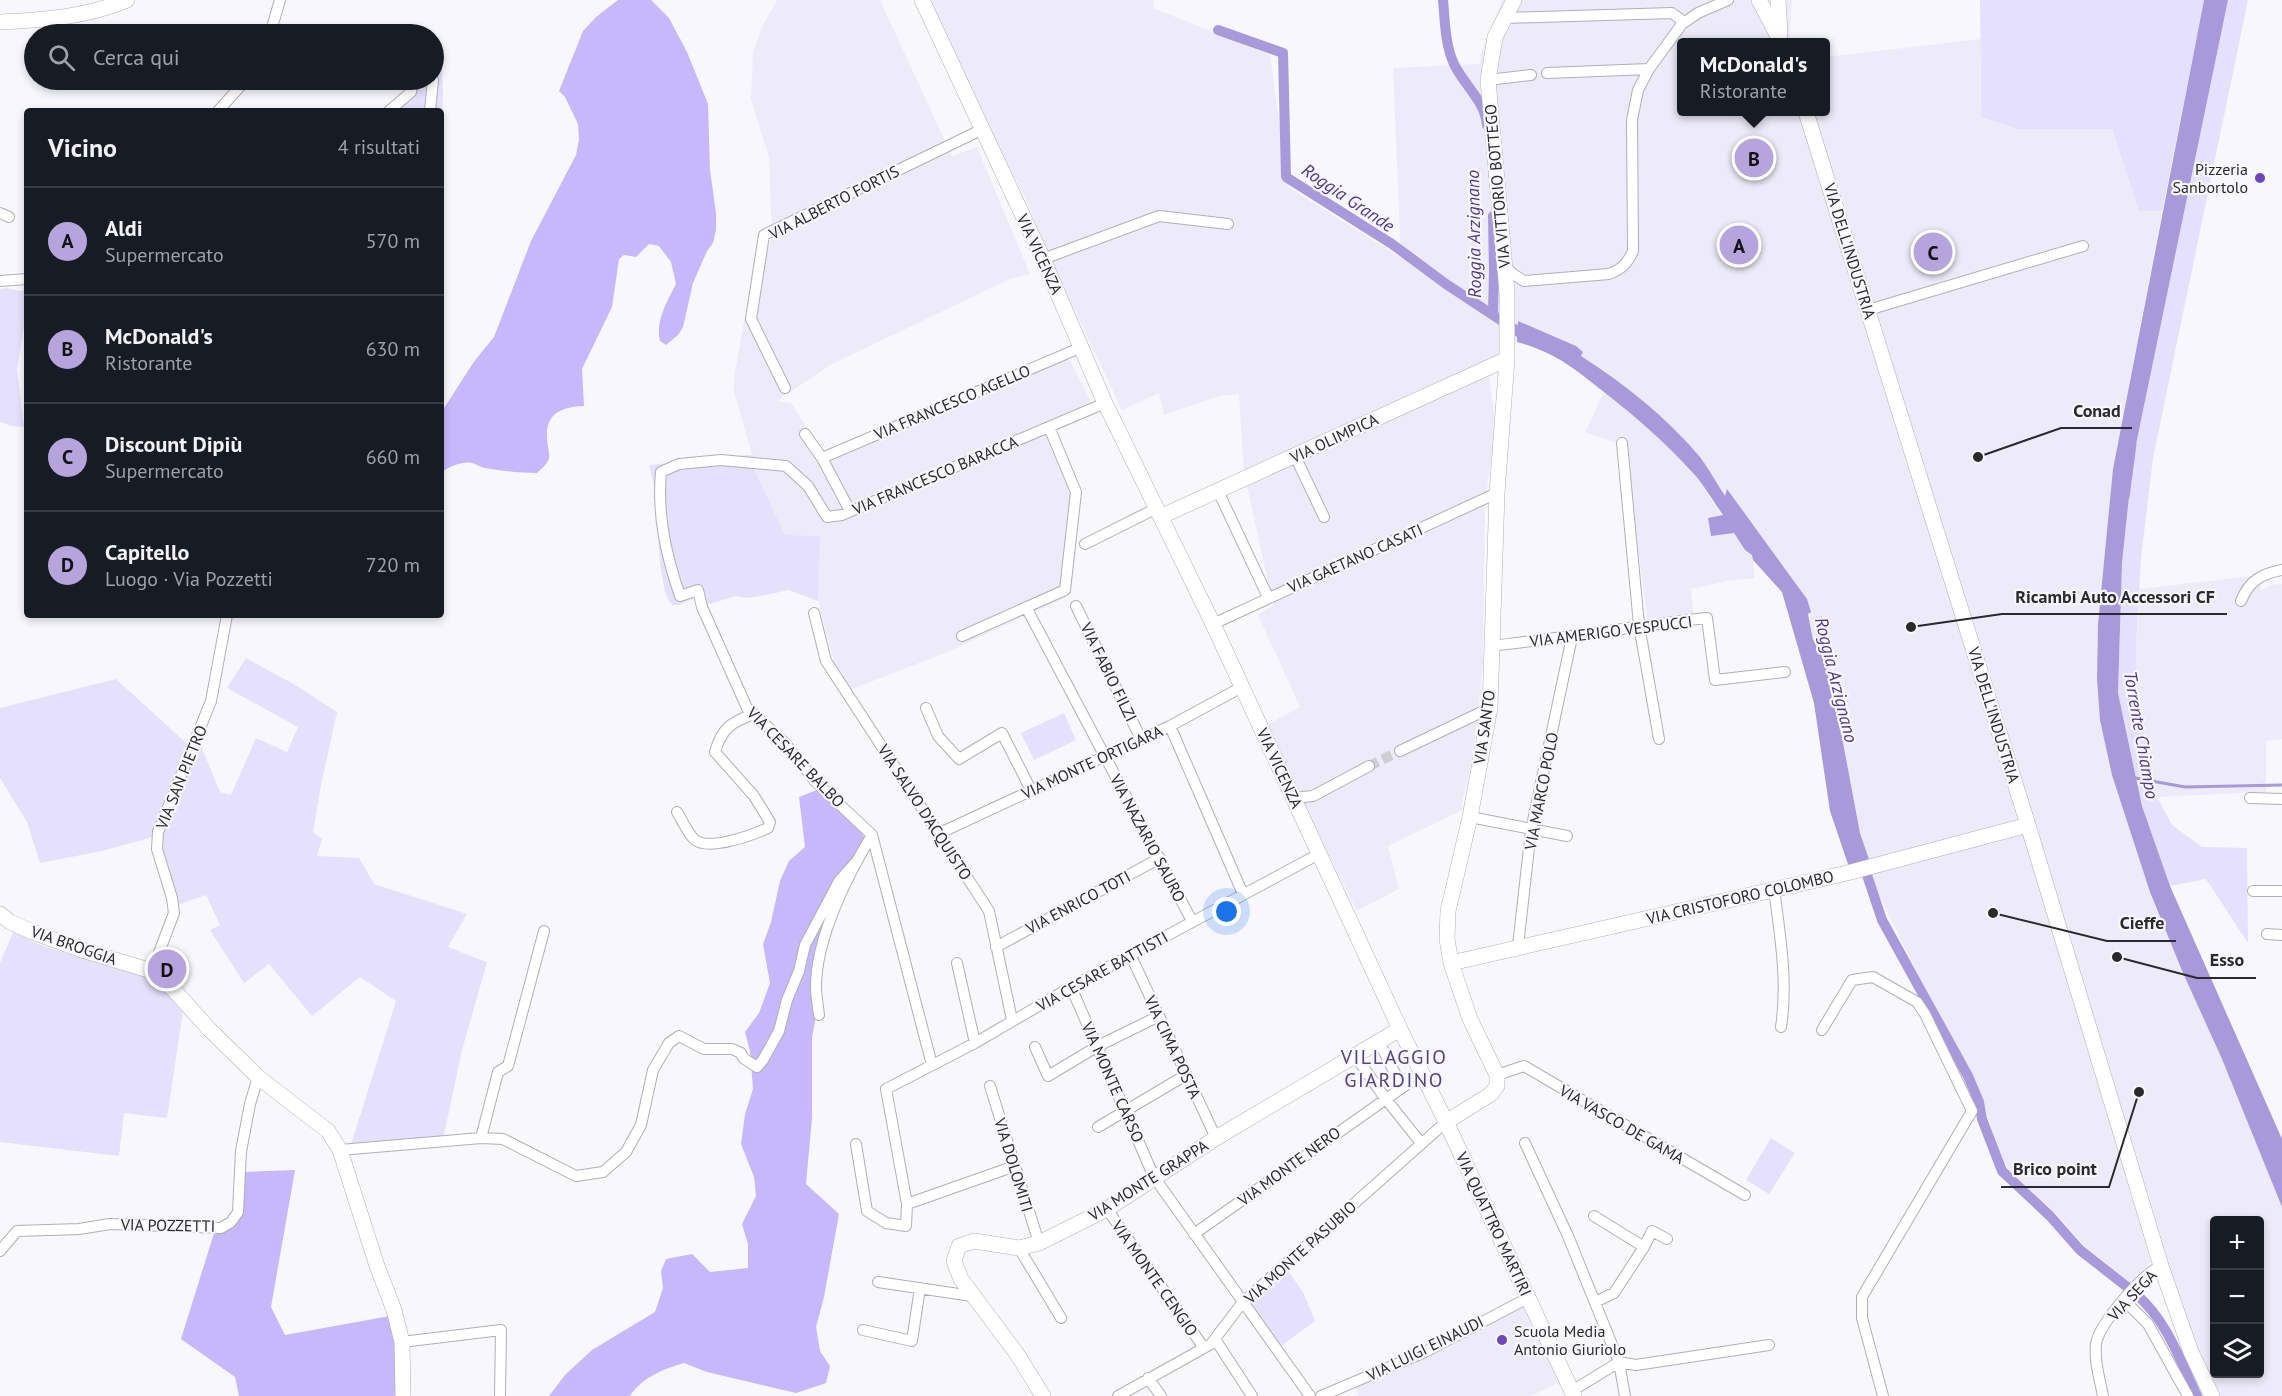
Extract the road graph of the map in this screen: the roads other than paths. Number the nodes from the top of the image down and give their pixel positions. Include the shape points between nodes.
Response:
1 (127, 0) edge
2 (280, 0) edge
3 (922, 0) edge
4 (1514, 0) edge
5 (1728, 0) edge
6 (1759, 0) edge
7 (1778, 0) edge
8 (1504, 18) junction
9 (0, 22) edge
10 (273, 24) edge
11 (1682, 24) junction
12 (1779, 38) edge
13 (1781, 38) edge
14 (1649, 69) junction
15 (1547, 73) dead end
16 (1531, 75) dead end
17 (1488, 80) junction
18 (237, 90) edge
19 (411, 90) edge
20 (432, 90) edge
21 (221, 108) edge
22 (392, 108) edge
23 (430, 108) edge
24 (1808, 116) edge
25 (983, 129) junction
26 (1228, 224) dead end
27 (2083, 246) dead end
28 (1043, 259) junction
29 (1504, 266) junction
30 (24, 279) edge
31 (0, 281) edge
32 (1524, 281) junction
33 (1507, 292) junction
34 (1869, 310) junction
35 (1082, 347) junction
36 (1507, 359) junction
37 (784, 388) dead end
38 (1105, 403) junction
39 (1049, 427) junction
40 (805, 434) dead end
41 (1622, 443) dead end
42 (1294, 456) junction
43 (822, 458) junction
44 (1218, 491) junction
45 (1497, 493) junction
46 (850, 511) junction
47 (1160, 512) junction
48 (1324, 517) dead end
49 (1084, 544) dead end
50 (2282, 570) edge
51 (1268, 597) junction
52 (2241, 602) dead end
53 (1076, 606) dead end
54 (702, 607) joint
55 (1026, 607) junction
56 (814, 613) dead end
57 (225, 618) edge
58 (1213, 624) junction
59 (1639, 625) junction
60 (962, 636) dead end
61 (1572, 637) junction
62 (1491, 646) junction
63 (1785, 672) dead end
64 (1242, 687) junction
65 (926, 708) dead end
66 (1490, 708) junction
67 (754, 714) junction
68 (1170, 726) junction
69 (1141, 739) junction
70 (1659, 739) dead end
71 (1400, 751) tunnel mouth
72 (1104, 756) junction
73 (1369, 766) tunnel mouth
74 (1031, 790) junction
75 (1294, 798) junction
76 (2250, 798) dead end
77 (2282, 799) edge
78 (677, 812) dead end
79 (1470, 817) junction
80 (2028, 825) junction
81 (1531, 830) junction
82 (940, 833) junction
83 (872, 835) junction
84 (1567, 836) dead end
85 (1319, 854) junction
86 (1160, 858) junction
87 (855, 863) junction
88 (1773, 889) junction
89 (2253, 891) dead end
90 (2282, 891) edge
91 (1243, 894) junction
92 (0, 914) edge
93 (1192, 921) junction
94 (544, 931) dead end
95 (2267, 934) dead end
96 (2282, 935) edge
97 (1518, 946) junction
98 (996, 947) junction
99 (1131, 956) junction
100 (957, 963) dead end
101 (1451, 963) junction
102 (152, 971) junction
103 (1071, 987) junction
104 (819, 1015) dead end
105 (1159, 1016) junction
106 (1012, 1020) junction
107 (1781, 1028) dead end
108 (1400, 1029) junction
109 (1822, 1030) dead end
110 (1379, 1042) junction
111 (975, 1043) junction
112 (1098, 1046) junction
113 (1035, 1047) dead end
114 (1356, 1057) junction
115 (932, 1065) junction
116 (1423, 1072) junction
117 (1186, 1075) junction
118 (1497, 1075) junction
119 (258, 1077) junction
120 (990, 1086) dead end
121 (1402, 1088) junction
122 (1385, 1098) junction
123 (1126, 1110) junction
124 (1446, 1122) junction
125 (1098, 1126) dead end
126 (481, 1138) junction
127 (1216, 1138) junction
128 (1421, 1143) junction
129 (1525, 1143) dead end
130 (856, 1144) dead end
131 (340, 1150) junction
132 (1015, 1166) junction
133 (1154, 1177) junction
134 (1745, 1195) dead end
135 (907, 1203) junction
136 (1107, 1209) junction
137 (1594, 1216) dead end
138 (1194, 1234) junction
139 (1667, 1239) dead end
140 (1039, 1243) junction
141 (1644, 1246) junction
142 (1019, 1248) junction
143 (0, 1251) edge
144 (2161, 1266) junction
145 (878, 1282) dead end
146 (920, 1288) junction
147 (972, 1296) junction
148 (1528, 1298) junction
149 (2124, 1300) junction
150 (1595, 1302) junction
151 (1242, 1303) junction
152 (1061, 1318) dead end
153 (2180, 1319) junction
154 (863, 1330) dead end
155 (1215, 1339) junction
156 (402, 1342) junction
157 (1769, 1345) dead end
158 (1204, 1348) junction
159 (1618, 1362) junction
160 (1148, 1378) junction
161 (1573, 1394) edge
162 (403, 1396) edge
163 (500, 1396) edge
164 (1043, 1396) edge
165 (1118, 1396) edge
166 (1161, 1396) edge
167 (1252, 1396) edge
168 (1310, 1396) edge
169 (1321, 1396) edge
170 (1624, 1396) edge
171 (1883, 1396) edge
172 (2103, 1396) edge
173 (2188, 1396) edge
174 (2212, 1396) edge
175 (2223, 1396) edge

1 - 9 street via 66,17
2 - 10 street
3 - 25 street, VIA VICENZA
4 - 8 street, VIA VITTORIO BOTTEGO
5 - 11 street
6 - 12 street
7 - 13 street
8 - 11 street via 1672,13
8 - 17 street, VIA VITTORIO BOTTEGO via 1495,37
11 - 14 street
14 - 15 street
14 - 32 street via 1638,90 1632,120 1633,251 1628,263 1609,274
16 - 17 street, VIA VITTORIO BOTTEGO
17 - 29 street, VIA VITTORIO BOTTEGO
18 - 21 street
19 - 22 street
20 - 23 street
24 - 34 street, VIA DELL'INDUSTRIA
25 - 28 street, VIA VICENZA
25 - 37 street, VIA ALBERTO FORTIS via 764,235 751,319
26 - 28 street via 1159,216
27 - 34 street
28 - 35 street, VIA VICENZA
29 - 32 street
29 - 33 street, VIA VITTORIO BOTTEGO
30 - 31 street
32 - 33 street
33 - 36 street, VIA SANTO
34 - 80 street, VIA DELL'INDUSTRIA
35 - 38 street, VIA VICENZA
35 - 43 street, VIA FRANCESCO AGELLO
36 - 42 street, VIA OLIMPICA
36 - 45 street, VIA SANTO
38 - 39 street, VIA FRANCESCO BARACCA
38 - 47 street, VIA VICENZA
39 - 46 street, VIA FRANCESCO BARACCA
39 - 55 street via 1076,492 1065,590
40 - 43 street
41 - 59 street
42 - 44 street, VIA OLIMPICA
42 - 48 street
43 - 46 street
44 - 47 street, VIA OLIMPICA
44 - 51 street
45 - 51 street, VIA GAETANO CASATI
45 - 62 street, VIA SANTO
46 - 54 street, VIA FRANCESCO BARACCA via 827,517 808,486 786,466 721,460 679,464 661,472 661,517 668,560 680,596 698,590
47 - 49 street
47 - 58 street, VIA VICENZA
50 - 52 street via 2253,581
51 - 58 street, VIA GAETANO CASATI
53 - 69 street, VIA FABIO FILZI
54 - 67 street, VIA CESARE BALBO via 747,708
55 - 60 street
55 - 72 street, VIA NAZARIO SAURO
56 - 82 street, VIA SALVO D'ACQUISTO via 826,661
57 - 102 street, VIA SAN PIETRO via 211,701 158,832 157,849 174,913
58 - 64 street, VIA VICENZA
59 - 61 street, VIA AMERIGO VESPUCCI
59 - 63 street, VIA AMERIGO VESPUCCI via 1707,618 1715,680
59 - 70 street
61 - 62 street, VIA AMERIGO VESPUCCI
61 - 81 street, VIA MARCO POLO
62 - 66 street, VIA SANTO
64 - 68 street, VIA MONTE ORTIGARA
64 - 75 street, VIA VICENZA
65 - 74 street via 938,736 959,759 1002,734
66 - 71 street
66 - 79 street, VIA SANTO
67 - 78 street via 733,722 720,737 715,752 754,796 770,822 768,828 706,844 694,839
67 - 83 street, VIA CESARE BALBO via 784,742 815,781
68 - 69 street, VIA MONTE ORTIGARA
68 - 91 street
69 - 72 street, VIA MONTE ORTIGARA
72 - 74 street, VIA MONTE ORTIGARA
72 - 86 street, VIA NAZARIO SAURO
73 - 75 street via 1312,796
74 - 82 street, VIA MONTE ORTIGARA
75 - 85 street, VIA VICENZA
76 - 77 street
79 - 81 street
79 - 101 street, VIA SANTO via 1448,911
80 - 88 street, VIA CRISTOFORO COLOMBO
80 - 144 street, VIA DELL'INDUSTRIA
81 - 84 street
81 - 97 street, VIA MARCO POLO
82 - 98 street, VIA SALVO D'ACQUISTO via 989,911
83 - 87 street
83 - 115 street
85 - 91 street, VIA CESARE BATTISTI
85 - 108 street, VIA VICENZA
86 - 93 street, VIA NAZARIO SAURO
86 - 98 street, VIA ENRICO TOTI
87 - 104 street via 823,943 816,985
87 - 126 street via 839,880 805,945 779,1031 757,1067 732,1049 704,1048 679,1036 669,1043 653,1070 641,1125 626,1152 603,1172 576,1176 503,1139
88 - 97 street, VIA CRISTOFORO COLOMBO
88 - 107 street via 1782,951 1785,1005
89 - 90 street
91 - 93 street, VIA CESARE BATTISTI
92 - 102 street, VIA BROGGIA via 33,932
93 - 99 street, VIA CESARE BATTISTI
94 - 126 street via 508,1066 498,1072
95 - 96 street
97 - 101 street, VIA CRISTOFORO COLOMBO
98 - 106 street, VIA SALVO D'ACQUISTO
99 - 103 street, VIA CESARE BATTISTI
99 - 105 street, VIA CIMA POSTA
100 - 111 street
101 - 118 street, VIA SANTO via 1470,1019
102 - 119 street
103 - 106 street, VIA CESARE BATTISTI
103 - 112 street, VIA MONTE CARSO
105 - 112 street
105 - 117 street, VIA CIMA POSTA
106 - 111 street, VIA CESARE BATTISTI
108 - 110 street, VIA MONTE GRAPPA
108 - 116 street, VIA VICENZA
109 - 171 street via 1852,980 1873,977 1917,1002 1972,1111 1862,1297 1862,1317
110 - 114 street, VIA MONTE GRAPPA
110 - 121 street
111 - 115 street, VIA CESARE BATTISTI
112 - 113 street via 1048,1076
112 - 123 street, VIA MONTE CARSO
114 - 122 street
114 - 127 street, VIA MONTE GRAPPA
115 - 135 street, VIA CESARE BATTISTI via 886,1089
116 - 121 street, VIA MONTE NERO
116 - 124 street, VIA QUATTRO MARTIRI
117 - 123 street
117 - 127 street, VIA CIMA POSTA
118 - 124 street via 1497,1086 1491,1094
118 - 134 street, VIA VASCO DE GAMA via 1524,1066
119 - 131 street via 328,1131
119 - 143 street, VIA POZZETTI via 241,1151 238,1212 231,1222 221,1228 110,1224 17,1231
120 - 132 street, VIA DOLOMITI
121 - 122 street, VIA MONTE NERO
122 - 128 street
122 - 138 street, VIA MONTE NERO
123 - 125 street
123 - 133 street, VIA MONTE CARSO
124 - 128 street, VIA MONTE PASUBIO
124 - 148 street, VIA QUATTRO MARTIRI
126 - 131 street
127 - 133 street, VIA MONTE GRAPPA
128 - 151 street, VIA MONTE PASUBIO
129 - 150 street
130 - 135 street via 867,1211 886,1223 906,1226
131 - 156 street
132 - 135 street
132 - 140 street, VIA DOLOMITI
133 - 136 street, VIA MONTE GRAPPA
133 - 138 street, VIA MONTE CARSO
136 - 140 street, VIA MONTE GRAPPA
136 - 158 street, VIA MONTE CENGIO
137 - 141 street
138 - 151 street, VIA MONTE CARSO
139 - 141 street via 1652,1231
140 - 142 street, VIA MONTE GRAPPA
141 - 150 street via 1614,1293
142 - 147 street, VIA MONTE GRAPPA via 974,1240 959,1246 954,1261
142 - 152 street
144 - 149 street, VIA SEGA
144 - 153 street, VIA DELL'INDUSTRIA
145 - 146 street
146 - 147 street
146 - 154 street via 912,1341
147 - 164 street, VIA MONTE GRAPPA via 1017,1354
148 - 161 street, VIA QUATTRO MARTIRI
148 - 169 street, VIA LUIGI EINAUDI via 1425,1352
149 - 172 street, VIA SEGA via 2108,1318 2096,1344
149 - 173 street via 2148,1324
150 - 159 street
151 - 155 street, VIA MONTE PASUBIO
151 - 168 street, VIA MONTE CARSO
153 - 174 street, VIA DELL'INDUSTRIA
153 - 175 street, VIA DELL'INDUSTRIA
155 - 158 street, VIA MONTE PASUBIO
155 - 167 street
156 - 162 street
156 - 163 street via 501,1330
157 - 159 street via 1636,1365
158 - 160 street, VIA MONTE PASUBIO
159 - 161 street, VIA QUATTRO MARTIRI
159 - 170 street
160 - 165 street, VIA MONTE PASUBIO
160 - 166 street

